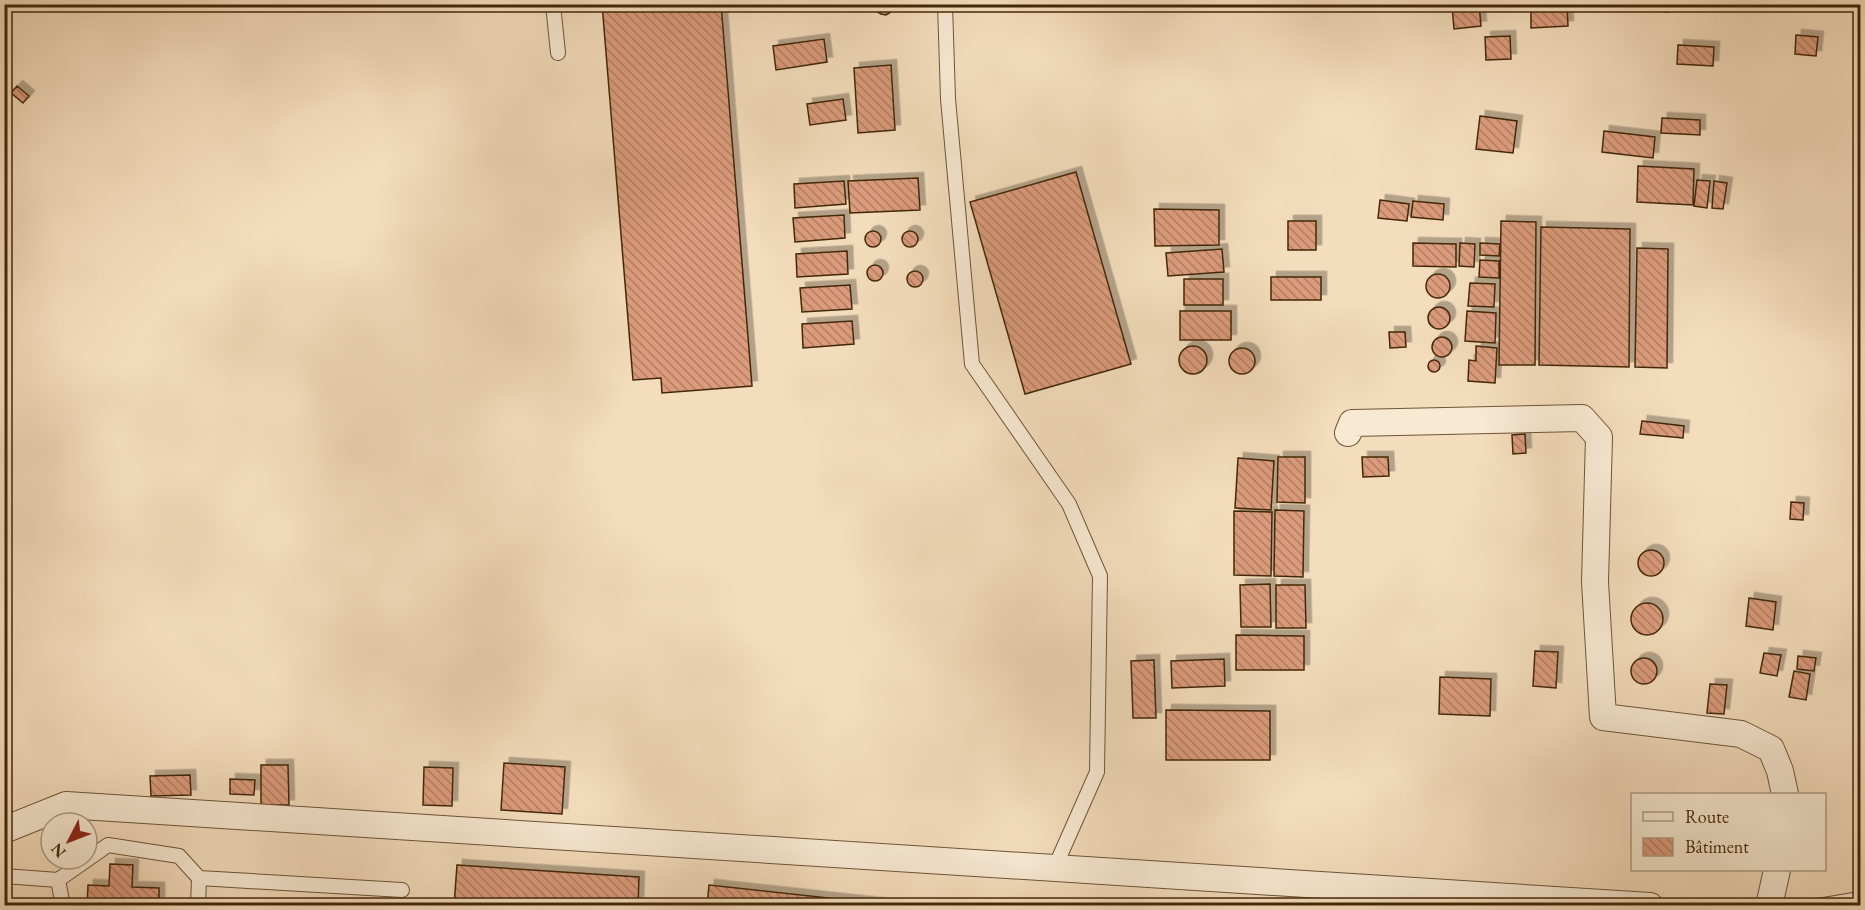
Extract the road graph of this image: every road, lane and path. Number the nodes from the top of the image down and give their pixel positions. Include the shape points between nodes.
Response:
1 (553, 4) edge
2 (945, 4) edge
3 (558, 53) dead end
4 (1348, 433) dead end
5 (1785, 793) edge
6 (4, 830) edge
7 (1054, 867) junction
8 (1777, 871) edge
9 (4, 876) edge
10 (199, 878) junction
11 (58, 880) junction
12 (402, 890) dead end
13 (1860, 899) edge
14 (63, 906) edge
15 (198, 906) edge
16 (1650, 906) edge
17 (1769, 906) edge
18 (1818, 906) edge

1 - 3 lane
2 - 7 lane via 948,99 972,364 1069,504 1100,576 1097,772
4 - 5 street via 1352,423 1582,418 1599,437 1595,582 1604,717 1741,734 1771,749
6 - 7 street via 66,805
7 - 16 street
8 - 17 street
9 - 11 lane
10 - 11 lane via 179,856 108,846
10 - 12 lane
10 - 15 lane
11 - 14 lane
13 - 18 lane

